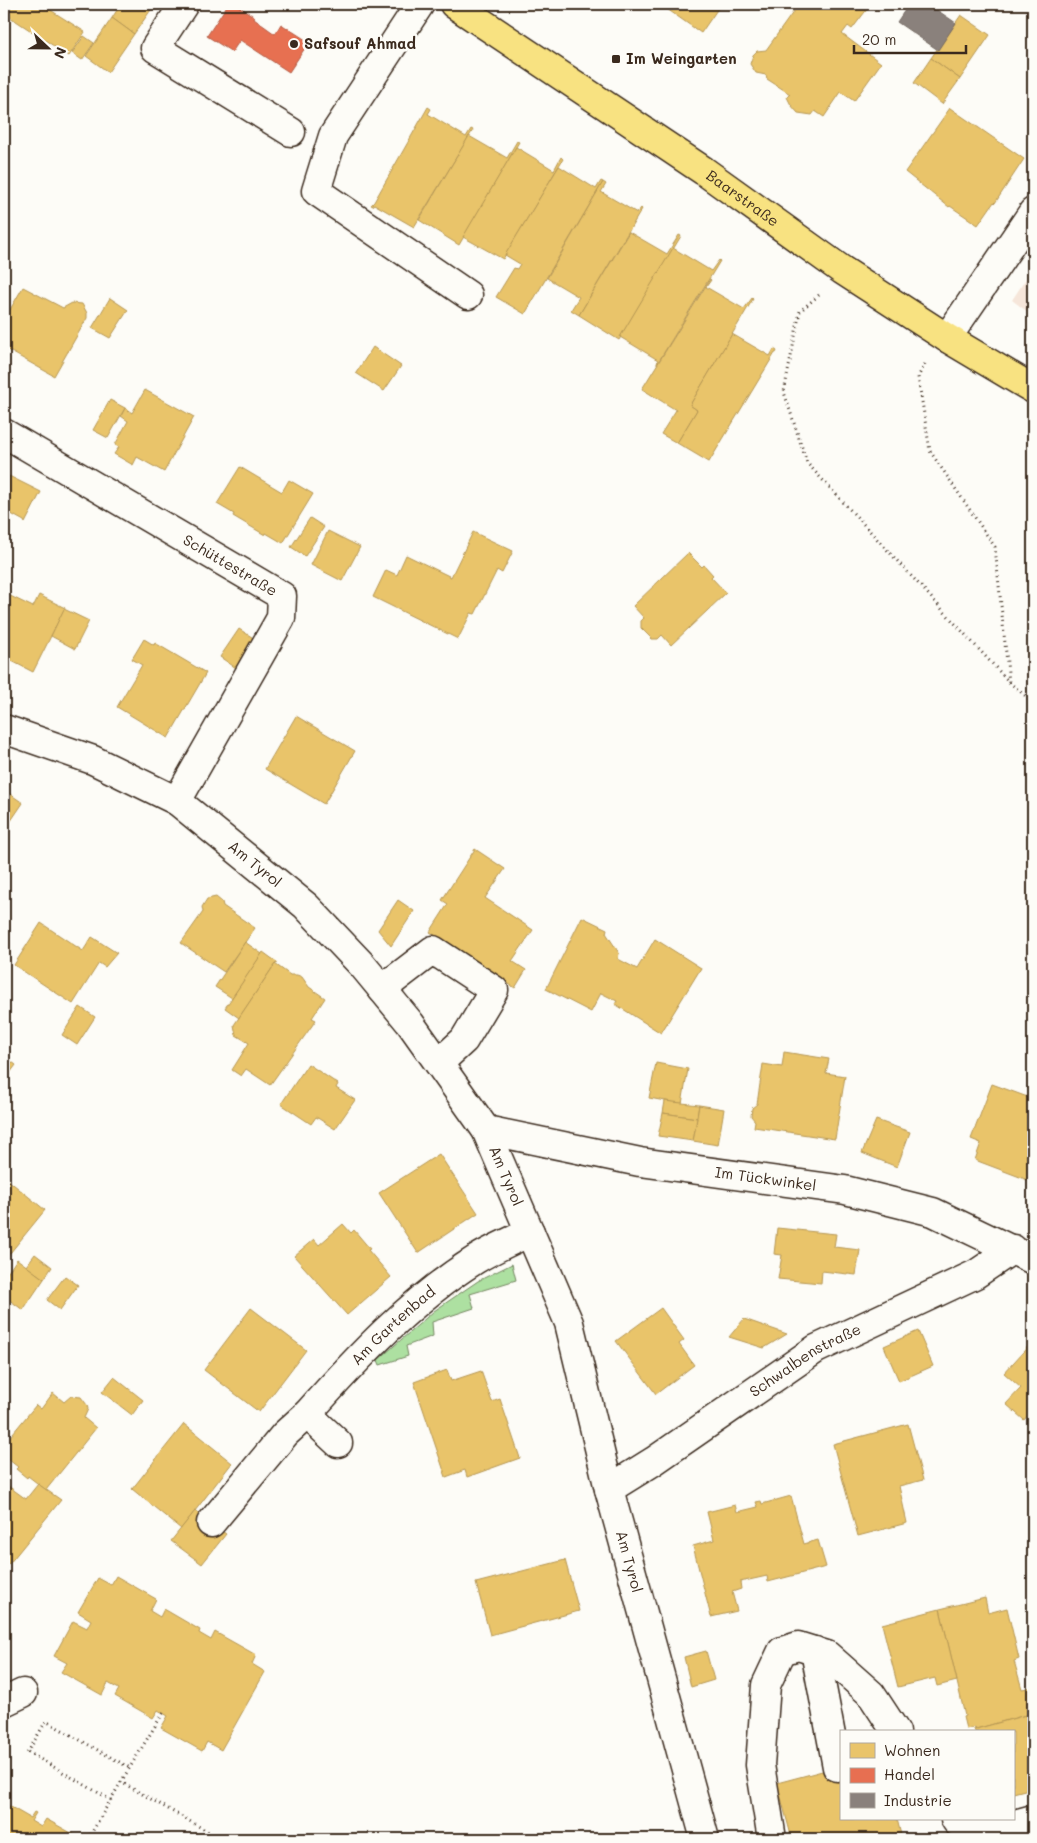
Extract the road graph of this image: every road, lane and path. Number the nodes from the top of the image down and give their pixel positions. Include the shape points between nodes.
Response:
1 (184, 4) edge
2 (420, 4) edge
3 (454, 4) edge
4 (291, 132) dead end
5 (1033, 212) edge
6 (468, 295) dead end
7 (815, 299) dead end
8 (947, 338) junction
9 (922, 368) dead end
10 (1033, 389) edge
11 (4, 433) edge
12 (1010, 683) junction
13 (1033, 702) edge
14 (4, 729) edge
15 (177, 801) junction
16 (382, 989) junction
17 (439, 1063) junction
18 (486, 1130) junction
19 (530, 1232) junction
20 (1023, 1254) edge
21 (307, 1414) junction
22 (338, 1443) dead end
23 (609, 1489) junction
24 (211, 1522) dead end
25 (815, 1651) junction
26 (164, 1713) dead end
27 (895, 1730) edge
28 (837, 1767) dead end
29 (130, 1768) junction
30 (121, 1782) junction
31 (111, 1800) junction
32 (1033, 1819) edge
33 (956, 1820) edge
34 (88, 1839) edge
35 (222, 1839) edge
36 (705, 1839) edge
37 (772, 1839) edge

1 - 4 street via 151,55
2 - 6 street via 333,136 316,191
3 - 8 main road, Baarstraße via 696,166 842,270
5 - 8 street
7 - 12 path via 800,311 784,392 807,463
8 - 10 main road, Baarstraße
9 - 12 path via 918,377 930,451 995,547
11 - 15 street, Schüttestraße via 282,596 281,618
12 - 13 path
14 - 15 street, Am Tyrol via 93,760
15 - 16 street, Am Tyrol via 306,906
16 - 17 street, Am Tyrol
16 - 17 street via 433,950 494,990 464,1040
17 - 18 street, Am Tyrol
18 - 19 street, Am Tyrol
18 - 20 street, Im Tückwinkel via 640,1162 844,1190 933,1212
19 - 21 street, Am Gartenbad via 476,1259 423,1297 366,1348
19 - 23 street, Am Tyrol via 569,1323
20 - 23 street, Schwalbenstraße via 816,1349
21 - 22 street
21 - 24 street, Am Gartenbad via 285,1434
23 - 36 street, Am Tyrol
25 - 27 street via 826,1655 871,1694
25 - 28 street
25 - 37 street via 798,1646 782,1651 766,1685 760,1765
26 - 29 path
29 - 30 path
29 - 31 path via 46,1721 28,1752
30 - 31 path
30 - 35 path
31 - 34 path
32 - 33 street via 981,1833

